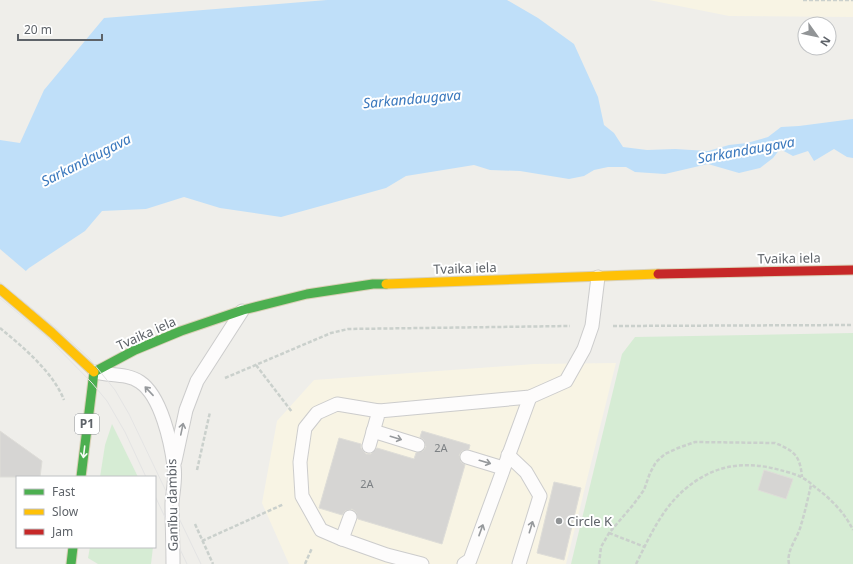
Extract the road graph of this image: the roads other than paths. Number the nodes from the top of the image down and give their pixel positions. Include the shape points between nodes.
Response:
1 (853, 270) edge
2 (598, 277) junction
3 (0, 290) edge
4 (243, 310) junction
5 (94, 372) junction
6 (530, 397) junction
7 (379, 411) junction
8 (374, 432) junction
9 (418, 445) dead end
10 (369, 446) dead end
11 (508, 455) junction
12 (467, 457) dead end
13 (174, 467) junction
14 (503, 468) junction
15 (81, 476) edge
16 (350, 517) dead end
17 (342, 540) junction
18 (73, 548) edge
19 (71, 564) edge
20 (173, 564) edge
21 (422, 564) edge
22 (464, 564) edge
23 (519, 564) edge

1 - 2 main road, Tvaika iela
2 - 4 main road, Tvaika iela via 373,284 307,294
2 - 6 lane via 592,326 584,349 566,381
3 - 5 main road
4 - 5 main road, Tvaika iela via 135,350
13 -> 4 lane via 186,410 197,381
13 -> 5 lane, Ganību dambis via 167,431 154,397 140,382 120,374
5 -> 15 main road, P1
6 - 7 lane
6 - 11 lane
7 - 8 lane
7 - 17 lane via 337,404 317,413 305,428 300,462 302,496 321,530
8 -> 9 lane
8 - 10 lane
11 - 14 lane
23 -> 11 lane via 540,496 526,472
12 -> 14 lane
13 - 20 lane, Ganību dambis
22 -> 14 lane via 470,560
16 - 17 lane
17 - 21 lane
18 - 19 main road

